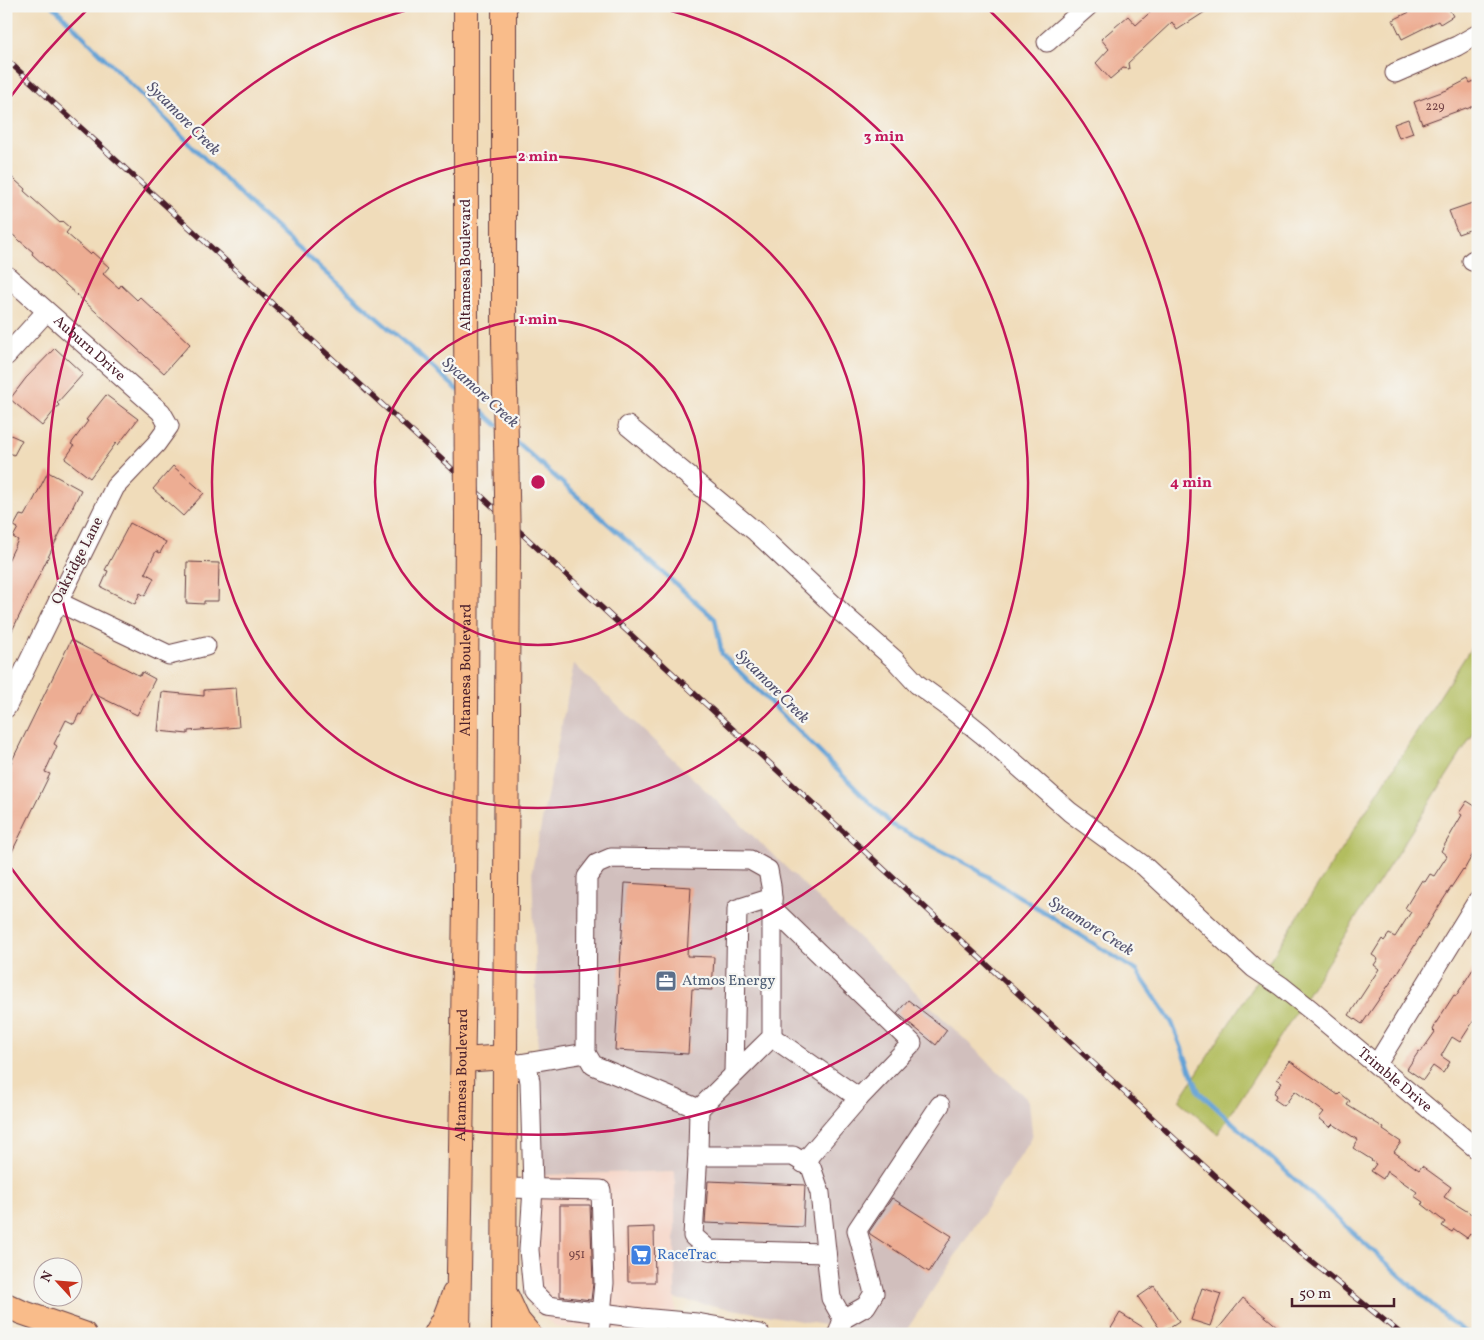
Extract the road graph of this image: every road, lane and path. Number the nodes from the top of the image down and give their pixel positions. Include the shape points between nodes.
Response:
1 (466, 6) edge
2 (504, 6) edge
3 (1088, 6) edge
4 (1478, 34) edge
5 (1047, 42) dead end
6 (1395, 73) dead end
7 (6, 275) edge
8 (46, 312) junction
9 (6, 356) edge
10 (169, 426) joint
11 (628, 426) dead end
12 (58, 602) junction
13 (206, 646) dead end
14 (7, 705) edge
15 (1478, 900) edge
16 (772, 903) junction
17 (772, 1037) junction
18 (586, 1053) junction
19 (463, 1060) junction
20 (512, 1061) junction
21 (1377, 1064) junction
22 (734, 1074) junction
23 (859, 1098) junction
24 (940, 1106) dead end
25 (699, 1109) junction
26 (1478, 1150) edge
27 (698, 1152) junction
28 (803, 1163) junction
29 (504, 1188) junction
30 (533, 1188) junction
31 (826, 1253) junction
32 (459, 1280) junction
33 (504, 1292) junction
34 (6, 1304) edge
35 (601, 1312) junction
36 (840, 1326) edge
37 (82, 1334) edge
38 (436, 1334) edge
39 (458, 1334) edge
40 (504, 1334) edge
41 (529, 1334) edge
42 (600, 1334) edge
43 (760, 1334) edge

1 - 19 main road, Altamesa Boulevard, bridge
2 - 20 main road, bridge via 504,340
3 - 5 street
4 - 6 street
7 - 8 street, Auburn Drive
8 - 9 street
8 - 10 street, Auburn Drive via 161,412
10 - 12 street, Oakridge Lane via 115,488
11 - 21 street, Trimble Drive via 756,532 917,684 982,734 1070,812 1144,866 1254,968
12 - 13 street via 169,654
12 - 14 street, Oakridge Lane
15 - 21 street
16 - 17 street
16 - 18 street via 768,870 750,860 611,858 597,864 587,877
16 - 22 street via 737,908
16 - 23 street via 912,1043
17 - 22 street
17 - 23 street
18 - 20 street
18 - 25 street via 593,1065
19 - 20 main road
19 - 32 main road, Altamesa Boulevard
20 - 29 main road
20 - 30 street via 528,1071 530,1082
21 - 26 street, Trimble Drive
22 - 25 street
23 - 28 street
24 - 36 street via 857,1230 874,1293 866,1306
25 - 27 street
27 - 28 street via 704,1156 793,1156
27 - 31 street via 693,1236 709,1250
28 - 31 street via 811,1168 820,1193
29 - 30 street
29 - 33 main road
30 - 35 street via 529,1250 533,1292 547,1306
30 - 35 street via 601,1190 604,1283
31 - 36 street via 831,1298
32 - 38 main road
32 - 39 main road, Altamesa Boulevard
33 - 40 main road
33 - 41 main road via 518,1321
34 - 37 main road
35 - 42 street
35 - 43 street

